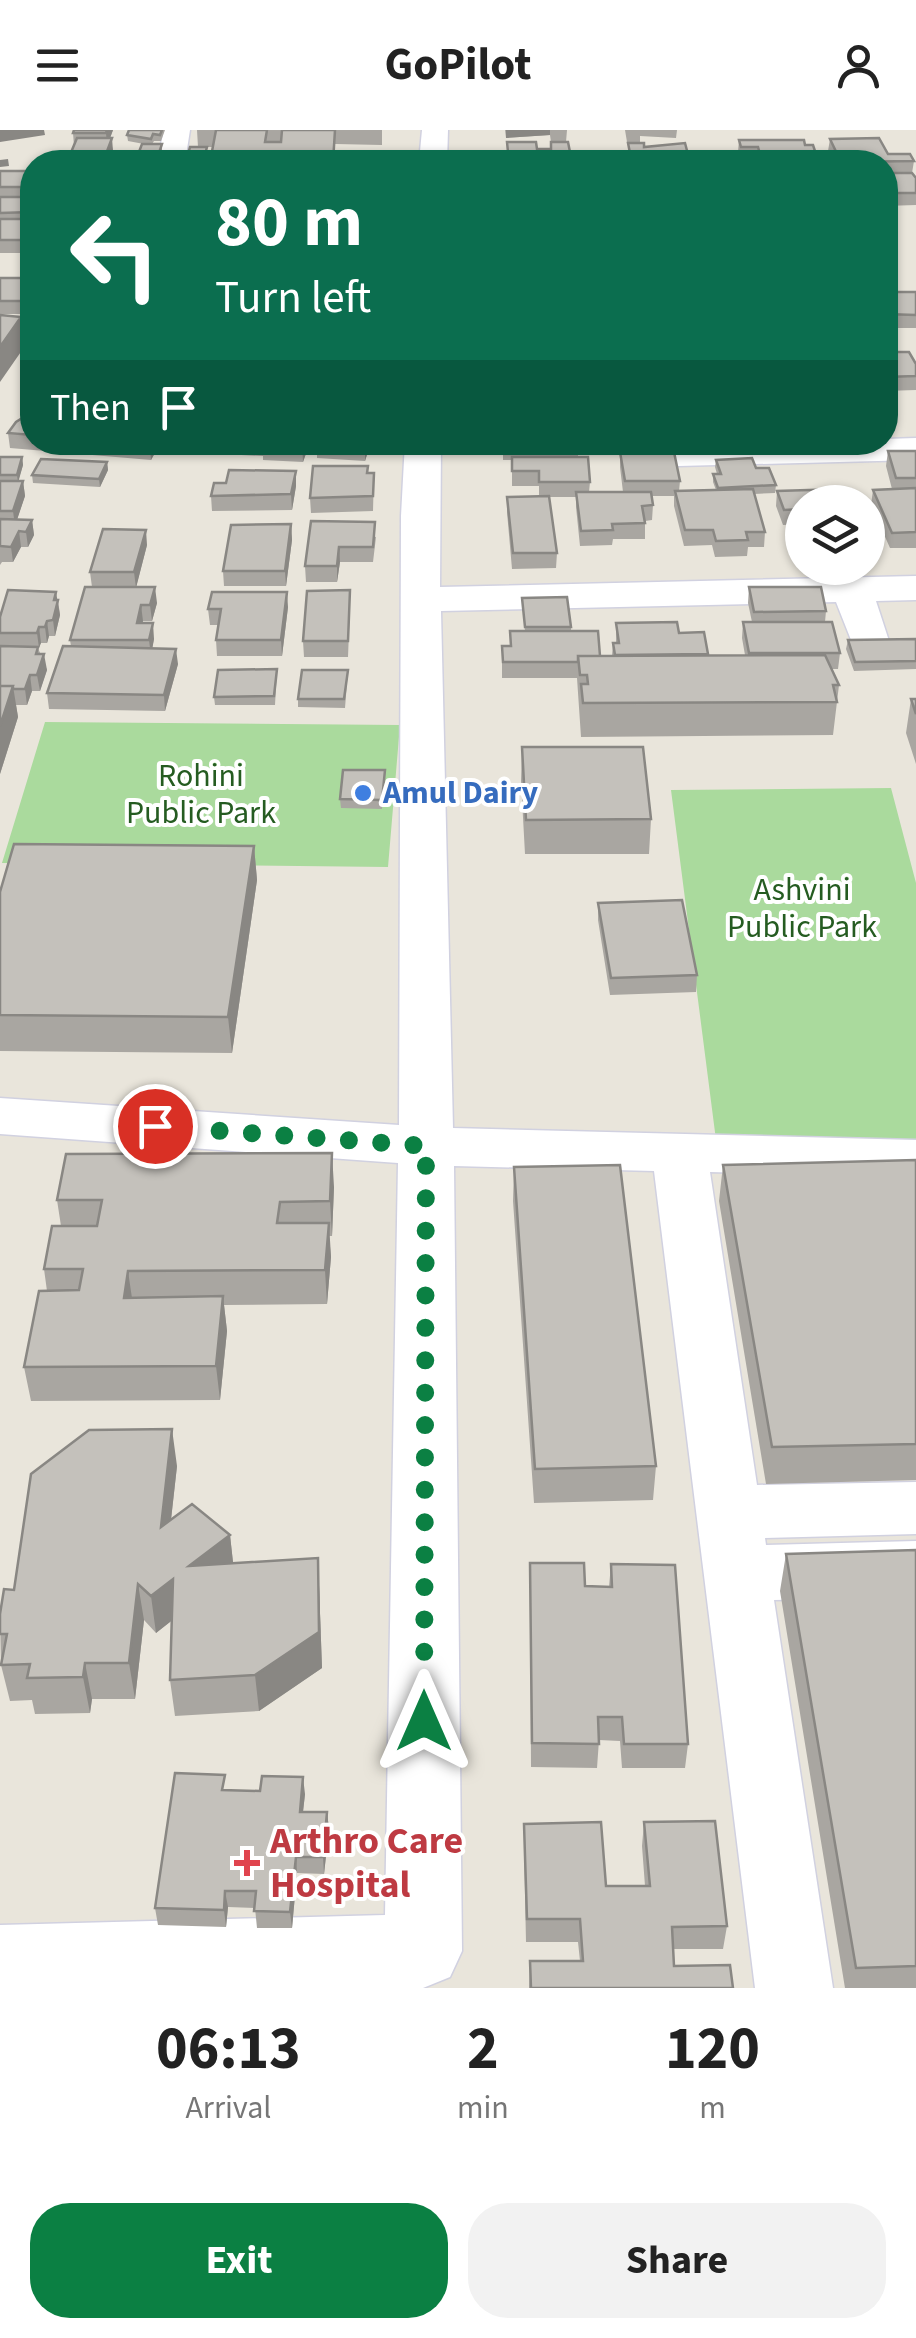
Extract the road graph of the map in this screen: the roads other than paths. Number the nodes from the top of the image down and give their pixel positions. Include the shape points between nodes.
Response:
1 (423, 455) edge
2 (675, 455) edge
3 (641, 456) edge
4 (916, 588) edge
5 (852, 590) junction
6 (424, 599) junction
7 (869, 641) edge
8 (0, 1116) edge
9 (426, 1146) junction
10 (683, 1175) junction
11 (911, 1175) edge
12 (916, 1508) edge
13 (733, 1542) junction
14 (916, 1569) edge
15 (0, 1962) edge
16 (794, 1988) edge

1 - 6 street
2 - 3 street
4 - 5 street
5 - 6 street via 681,610
5 - 7 street
6 - 9 street
8 - 9 street
9 - 10 street
9 - 15 street via 422,1951
10 - 11 street
10 - 13 street
12 - 13 street
13 - 14 street
13 - 16 street

